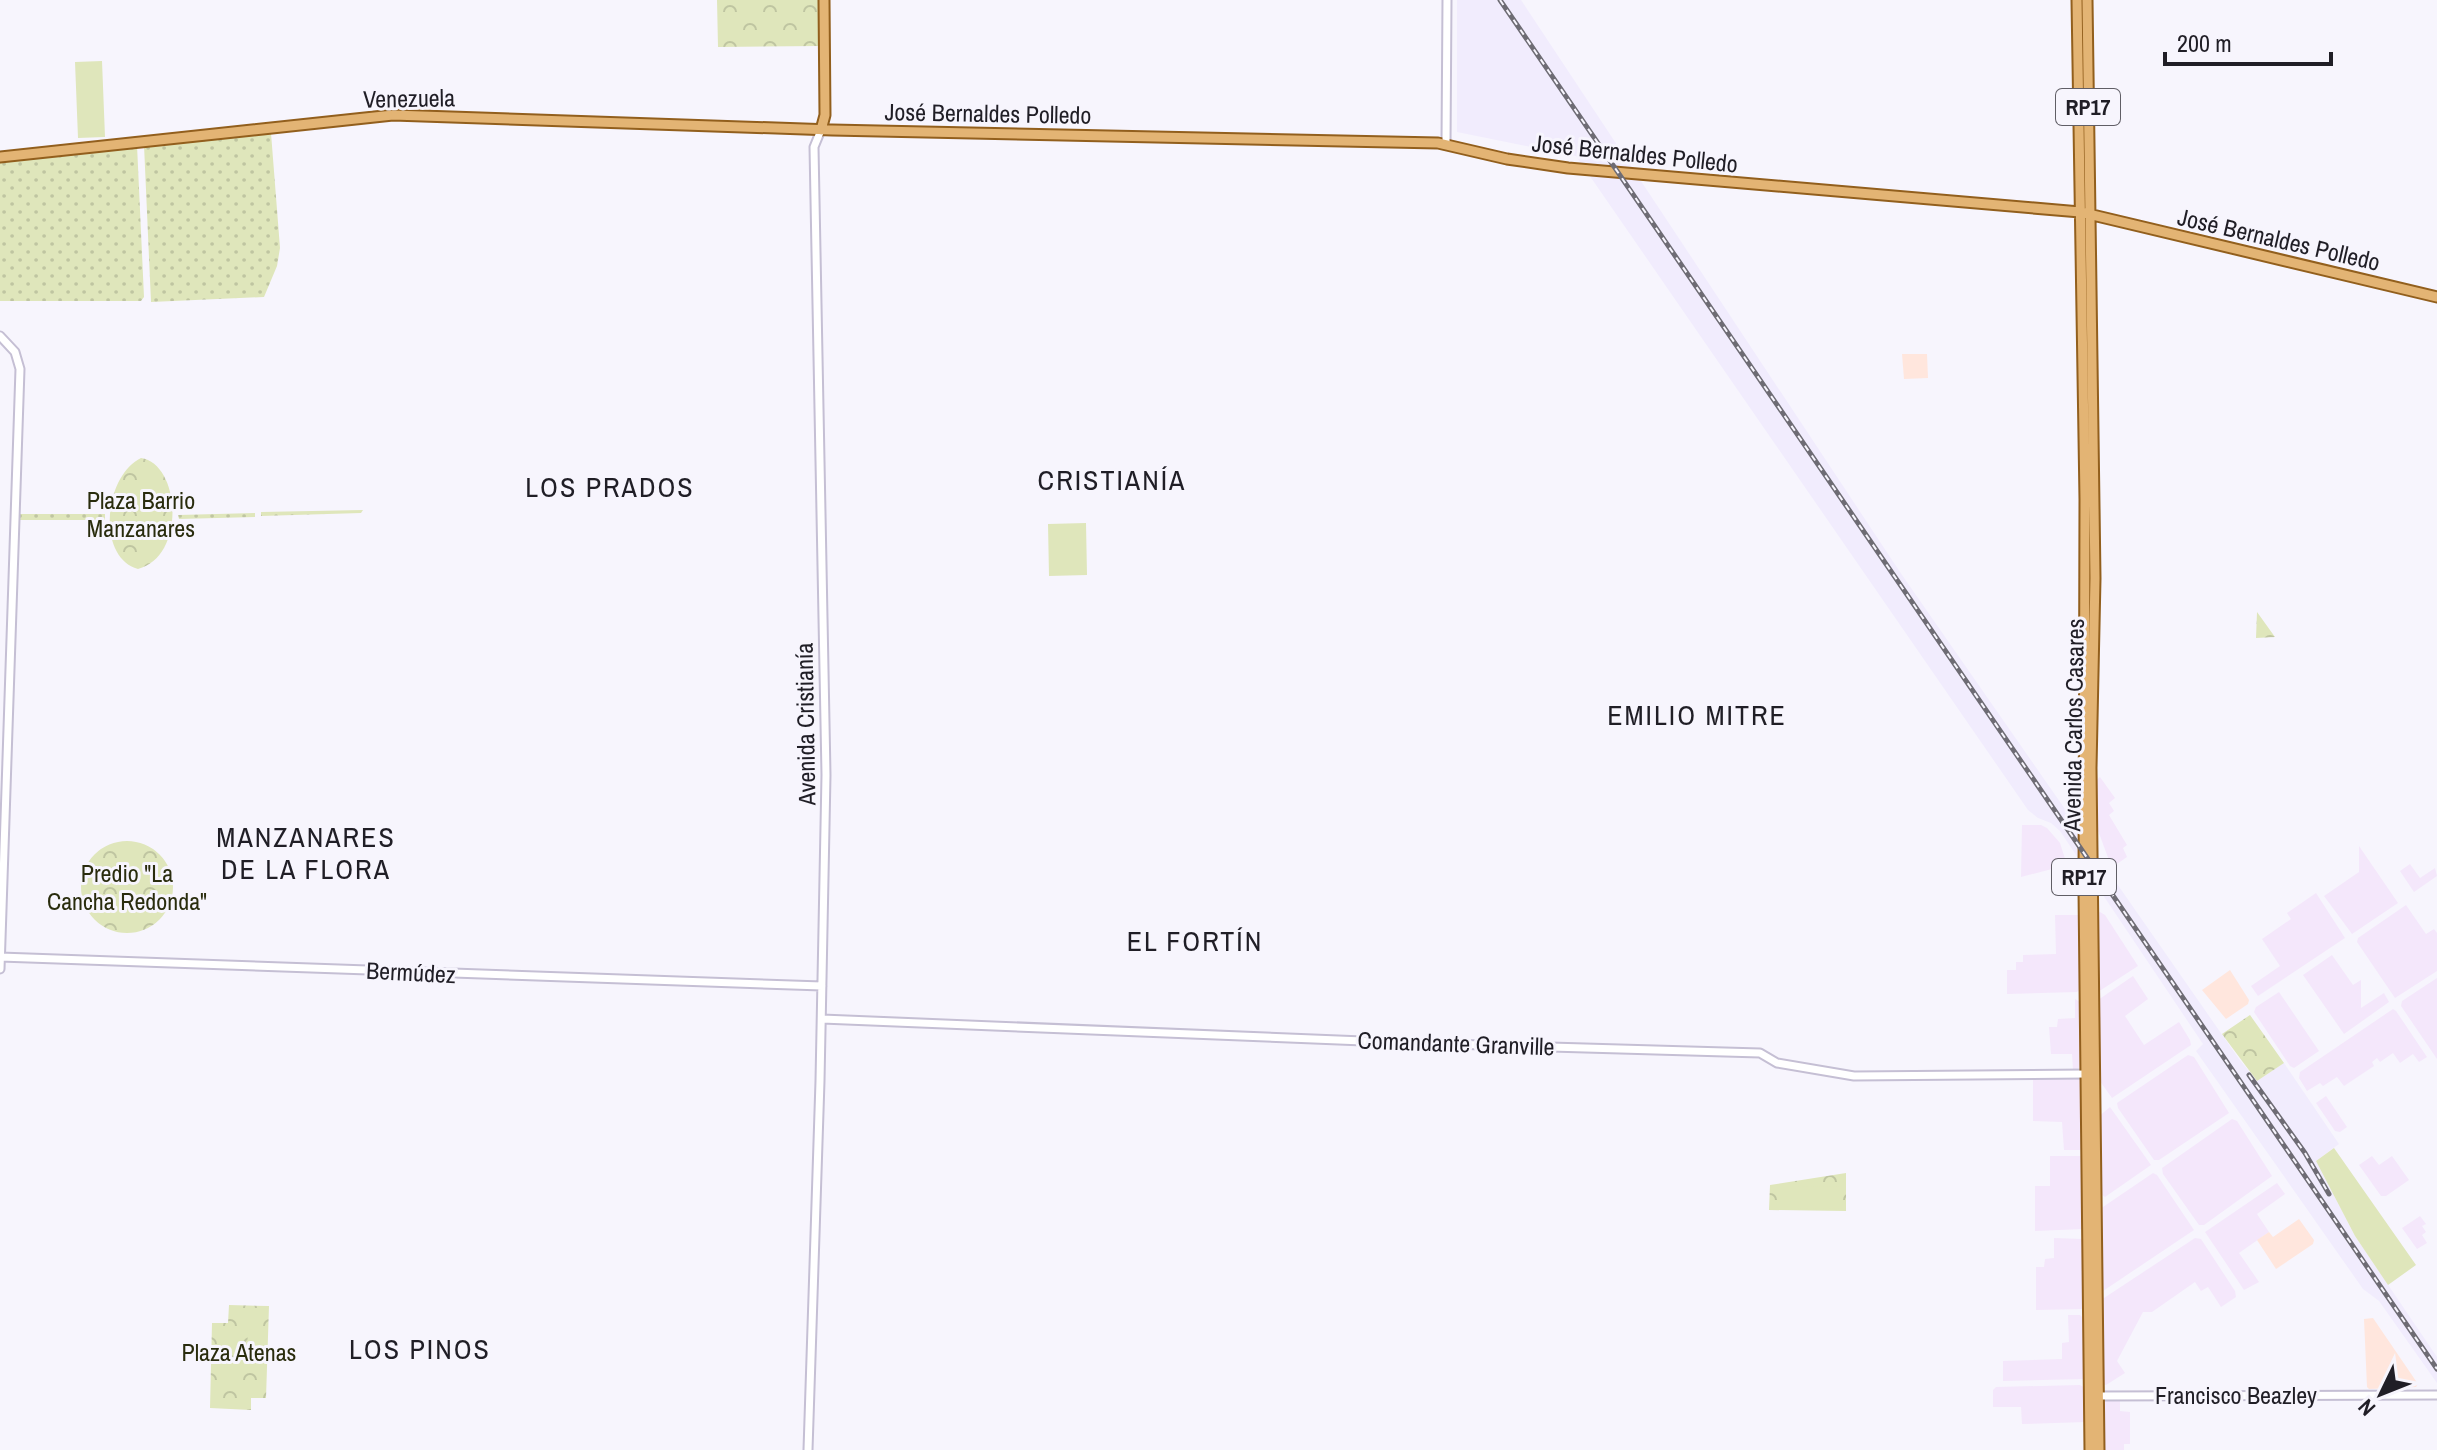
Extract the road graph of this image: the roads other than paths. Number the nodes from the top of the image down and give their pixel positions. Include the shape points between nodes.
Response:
1 (824, 0) edge
2 (1447, 0) edge
3 (2077, 0) edge
4 (2087, 0) edge
5 (821, 130) junction
6 (1446, 144) junction
7 (0, 157) edge
8 (2085, 214) junction
9 (2437, 297) edge
10 (0, 336) edge
11 (0, 957) edge
12 (0, 969) edge
13 (822, 986) junction
14 (822, 1019) junction
15 (2086, 1074) junction
16 (2090, 1384) junction
17 (2437, 1395) edge
18 (2098, 1396) junction
19 (808, 1450) edge
20 (2090, 1450) edge
21 (2099, 1450) edge

1 - 5 main road, Avenida Cristianía
2 - 6 street
3 - 8 main road, Avenida Carlos Casares / RP17
4 - 8 main road, Avenida Carlos Casares / RP17
5 - 6 main road, José Bernaldes Polledo
5 - 7 main road, Venezuela via 393,115
5 - 13 street, Avenida Cristianía via 814,147 826,739
6 - 8 main road, José Bernaldes Polledo via 1568,168
8 - 9 main road, José Bernaldes Polledo
8 - 15 main road, Avenida Carlos Casares / RP17
8 - 18 main road, Avenida Carlos Casares / RP17 via 2095,578 2091,833
10 - 11 street via 15,352 20,369
11 - 12 street
11 - 13 street, Bermúdez
13 - 14 street, Avenida Cristianía
14 - 15 street, Comandante Granville via 1760,1053 1777,1063 1854,1076
14 - 19 street, Avenida Cristianía
15 - 16 main road, Avenida Carlos Casares / RP17
16 - 18 street
16 - 20 main road, Avenida Carlos Casares / RP17
17 - 18 street, Francisco Beazley
18 - 21 main road, Avenida Carlos Casares / RP17

